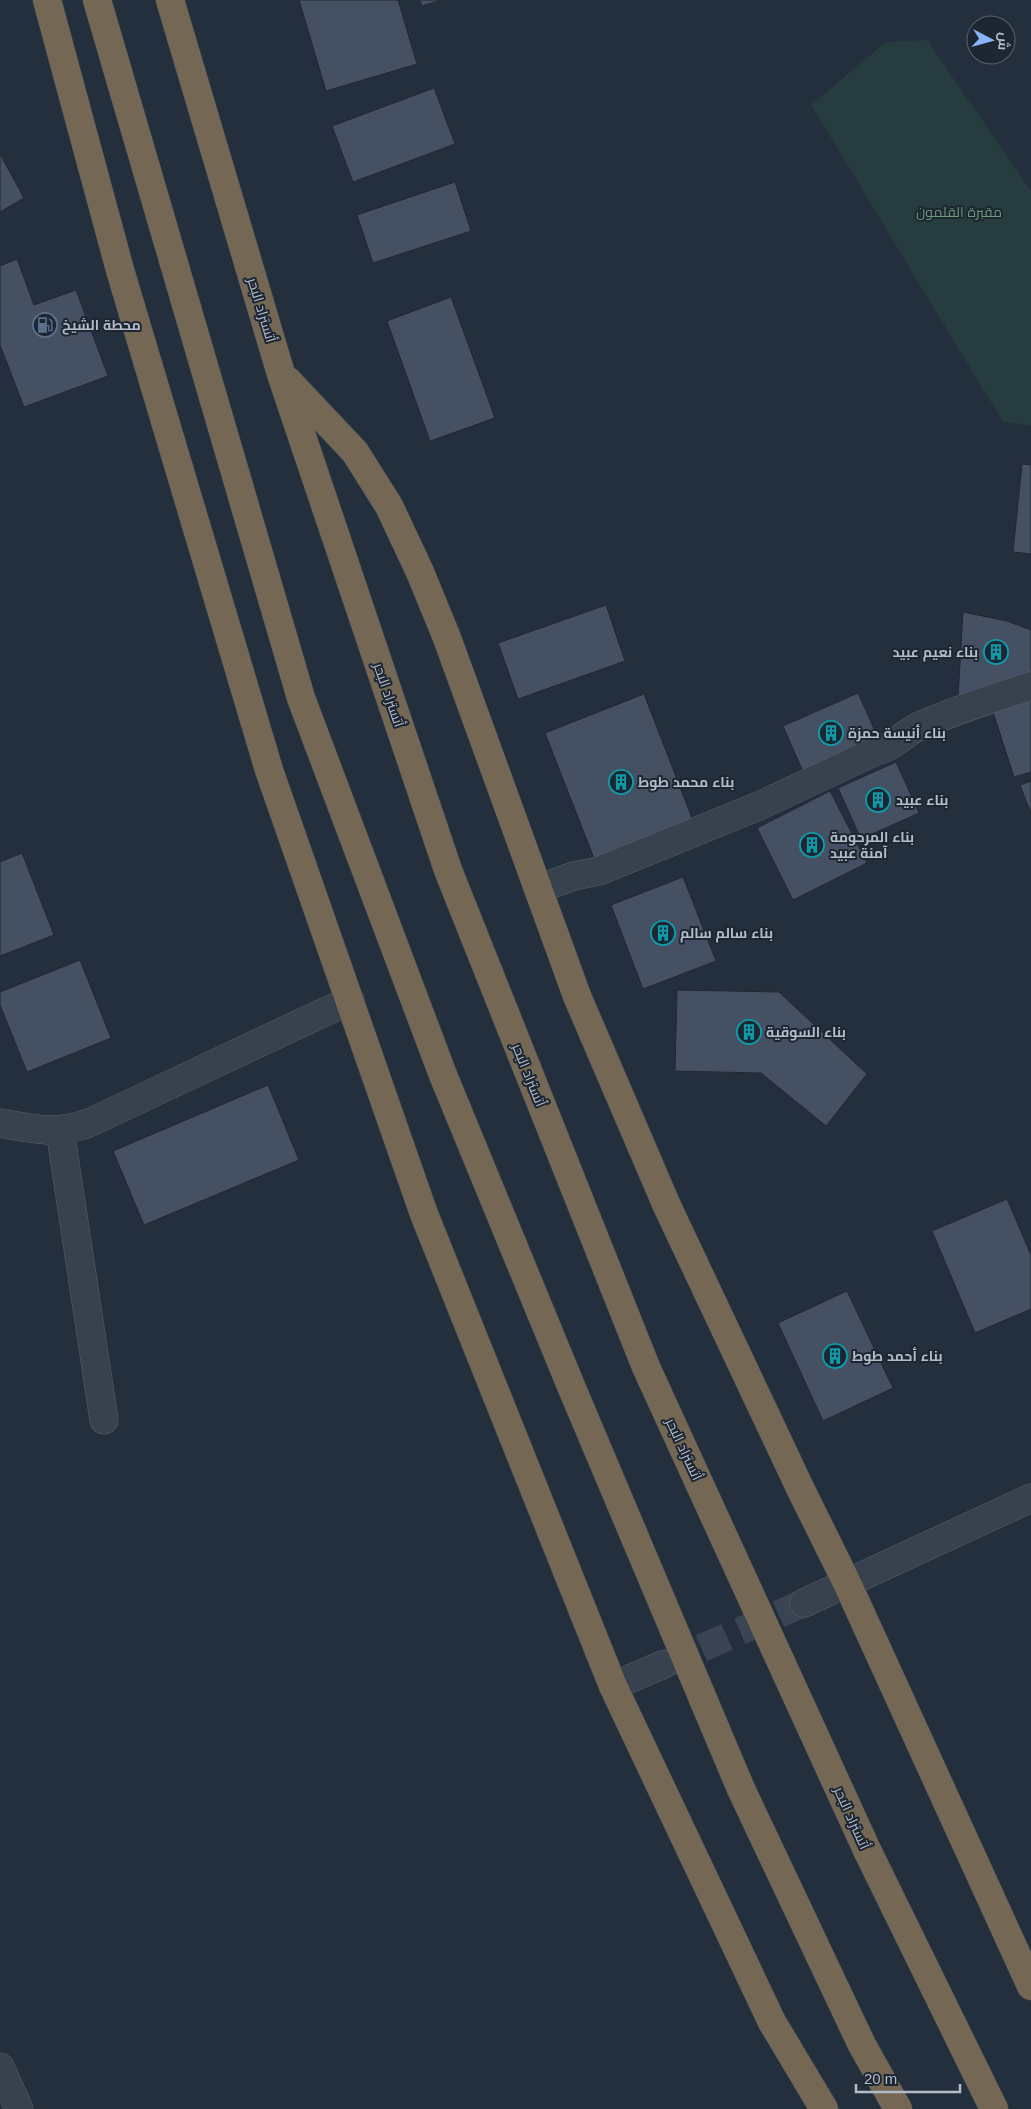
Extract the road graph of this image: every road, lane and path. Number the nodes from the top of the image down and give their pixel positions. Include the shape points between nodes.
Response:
1 (47, 0) edge
2 (97, 0) edge
3 (170, 0) edge
4 (282, 374) junction
5 (1031, 686) edge
6 (538, 889) junction
7 (350, 1000) junction
8 (0, 1123) edge
9 (60, 1130) junction
10 (104, 1420) dead end
11 (1031, 1498) edge
12 (847, 1582) junction
13 (804, 1603) tunnel mouth
14 (662, 1665) tunnel mouth
15 (613, 1686) junction
16 (1031, 1986) edge
17 (0, 2067) edge
18 (19, 2109) edge
19 (824, 2109) edge
20 (898, 2109) edge
21 (994, 2109) edge

1 - 7 highway via 120,270 269,770
2 - 20 highway via 301,698 440,1066 741,1789 862,2044
3 - 4 highway, أتستراد البحر
4 - 6 highway via 355,452 389,506 447,638
4 - 21 highway, أتستراد البحر via 448,870 646,1367 867,1850
5 - 6 street via 957,710 916,728 886,749 759,806 599,871
6 - 12 highway via 577,996 667,1206
7 - 9 street via 89,1123 71,1130
7 - 15 highway via 424,1214
8 - 9 street
9 - 10 street
11 - 12 street
12 - 13 street
12 - 16 highway
14 - 15 street
15 - 19 highway via 772,2022
17 - 18 street

